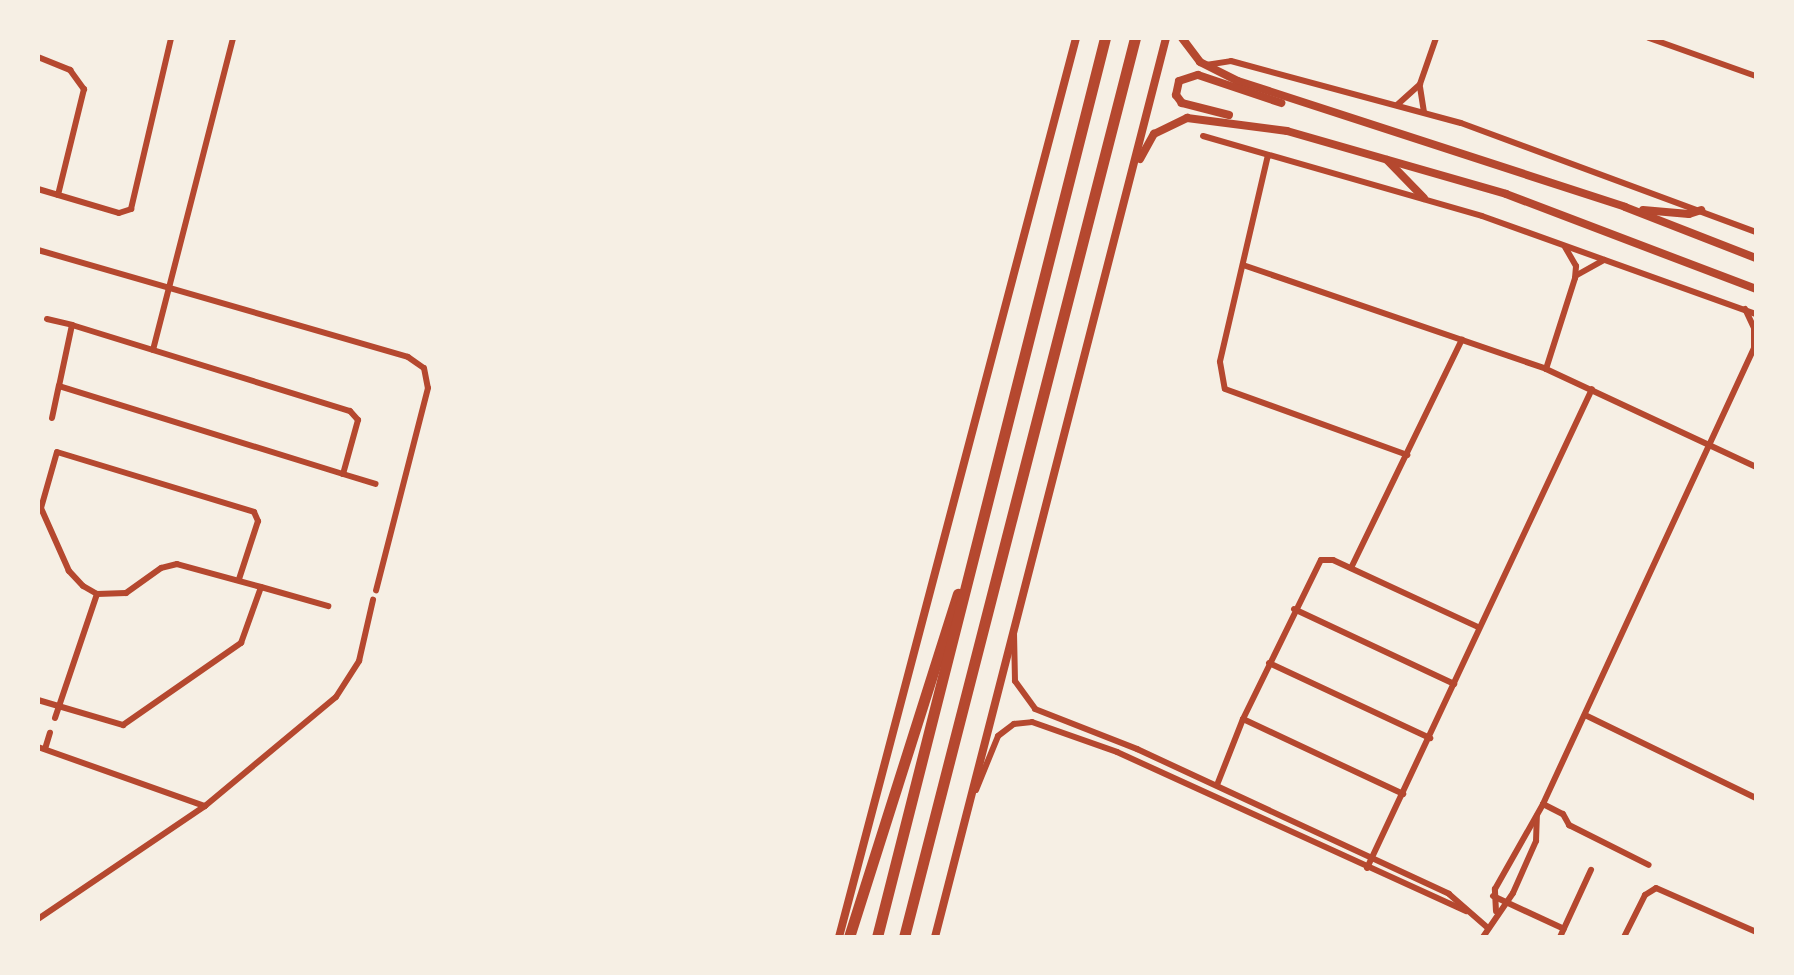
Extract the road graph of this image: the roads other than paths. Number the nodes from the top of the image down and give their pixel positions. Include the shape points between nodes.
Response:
1 (171, 38) edge
2 (233, 38) edge
3 (1076, 38) edge
4 (1105, 38) edge
5 (1135, 38) edge
6 (1166, 38) edge
7 (1182, 38) edge
8 (1436, 38) edge
9 (1649, 38) edge
10 (38, 57) edge
11 (1206, 65) junction
12 (1756, 76) edge
13 (1420, 84) junction
14 (1397, 105) junction
15 (1309, 108) junction
16 (1424, 112) junction
17 (1287, 131) junction
18 (1203, 136) dead end
19 (1268, 155) junction
20 (1383, 157) junction
21 (1130, 180) junction
22 (38, 189) edge
23 (58, 195) junction
24 (1424, 198) junction
25 (1625, 207) junction
26 (1701, 210) junction
27 (1756, 232) edge
28 (1562, 245) junction
29 (38, 250) edge
30 (1756, 258) edge
31 (1606, 259) junction
32 (1243, 265) junction
33 (1575, 278) junction
34 (169, 288) junction
35 (1756, 289) edge
36 (1745, 309) junction
37 (1756, 314) edge
38 (47, 319) dead end
39 (72, 325) junction
40 (1462, 339) junction
41 (1755, 346) edge
42 (153, 350) junction
43 (1546, 369) junction
44 (59, 386) junction
45 (1592, 389) junction
46 (52, 418) dead end
47 (1708, 444) junction
48 (1407, 455) junction
49 (1756, 467) edge
50 (343, 474) junction
51 (375, 484) dead end
52 (1351, 568) junction
53 (239, 579) junction
54 (965, 579) junction
55 (261, 587) junction
56 (376, 590) dead end
57 (97, 594) junction
58 (373, 600) dead end
59 (328, 606) dead end
60 (1294, 609) junction
61 (1013, 625) junction
62 (1478, 627) junction
63 (1269, 663) junction
64 (1454, 684) junction
65 (38, 700) edge
66 (58, 708) junction
67 (1585, 715) junction
68 (55, 718) dead end
69 (1243, 719) junction
70 (50, 733) dead end
71 (1430, 738) junction
72 (41, 748) edge
73 (1217, 785) junction
74 (1403, 794) junction
75 (1756, 798) edge
76 (1543, 804) junction
77 (205, 806) junction
78 (966, 812) junction
79 (1537, 815) junction
80 (1372, 858) junction
81 (1649, 865) dead end
82 (1367, 868) junction
83 (1591, 870) dead end
84 (1493, 896) junction
85 (1508, 902) junction
86 (1466, 911) junction
87 (1496, 911) junction
88 (38, 919) edge
89 (1488, 928) junction
90 (1564, 929) junction
91 (1756, 932) edge
92 (839, 937) edge
93 (849, 937) edge
94 (877, 937) edge
95 (904, 937) edge
96 (935, 937) edge
97 (1483, 937) edge
98 (1560, 937) edge
99 (1624, 937) edge

1 - 23 street via 131,209 119,213
2 - 34 street
3 - 92 main road
4 - 54 highway
5 - 95 highway
6 - 21 main road
7 - 11 main road
8 - 13 street
9 - 12 street
10 - 23 street via 70,70 84,89
11 - 14 street via 1231,61
11 - 15 main road
13 - 14 street
13 - 16 street
14 - 16 street
15 - 17 main road via 1198,75 1182,77 1176,85 1178,99 1186,105
15 - 25 main road
16 - 26 street
17 - 20 main road
17 - 21 main road via 1220,119 1175,120 1147,143
18 - 19 street
19 - 24 street
19 - 32 street
20 - 24 main road
20 - 35 main road via 1566,215
21 - 61 main road
22 - 23 street
24 - 28 street
25 - 26 main road via 1677,214
25 - 30 main road
26 - 27 street
28 - 31 street
28 - 33 street via 1576,266
29 - 34 street
31 - 33 street via 1582,268
31 - 36 street
32 - 40 street
32 - 48 street via 1220,362 1225,389
33 - 43 street
34 - 42 street
34 - 56 street via 408,357 424,368 428,388
36 - 37 street
36 - 41 street
38 - 39 street
39 - 42 street
39 - 44 street
40 - 43 street
40 - 48 street
41 - 47 street
42 - 50 street via 350,411 358,420
43 - 45 street
44 - 46 street
44 - 50 street
45 - 47 street
45 - 62 street
47 - 49 street
47 - 67 street
48 - 52 street
50 - 51 street
52 - 60 street via 1329,559 1317,563
52 - 62 street
53 - 55 street
53 - 57 street via 177,564 161,568 126,593
53 - 57 street via 258,521 254,512 63,451 54,457 41,508 69,571
54 - 93 highway via 939,640
54 - 94 highway
55 - 59 street
55 - 66 street via 241,643 129,722 113,725
57 - 66 street
58 - 77 street via 359,661 343,688
60 - 63 street
60 - 64 street
61 - 73 street via 1015,681 1030,706
61 - 78 main road
62 - 64 street
63 - 69 street
63 - 71 street
64 - 71 street
65 - 66 street
66 - 68 street
67 - 75 street
67 - 76 street
69 - 73 street
69 - 74 street
70 - 72 street
71 - 74 street
72 - 77 street
73 - 80 street
74 - 80 street
76 - 79 street
76 - 81 street via 1563,814 1569,825
77 - 88 street
78 - 82 street via 998,736 1014,724 1032,722 1117,752
78 - 96 main road
79 - 84 street
79 - 85 street via 1536,841
80 - 82 street
80 - 86 street via 1449,894
82 - 86 street
83 - 90 street
84 - 85 street
84 - 87 street
85 - 87 street
85 - 90 street
86 - 89 street
87 - 89 street
89 - 97 street
90 - 98 street
91 - 99 street via 1656,888 1645,895

